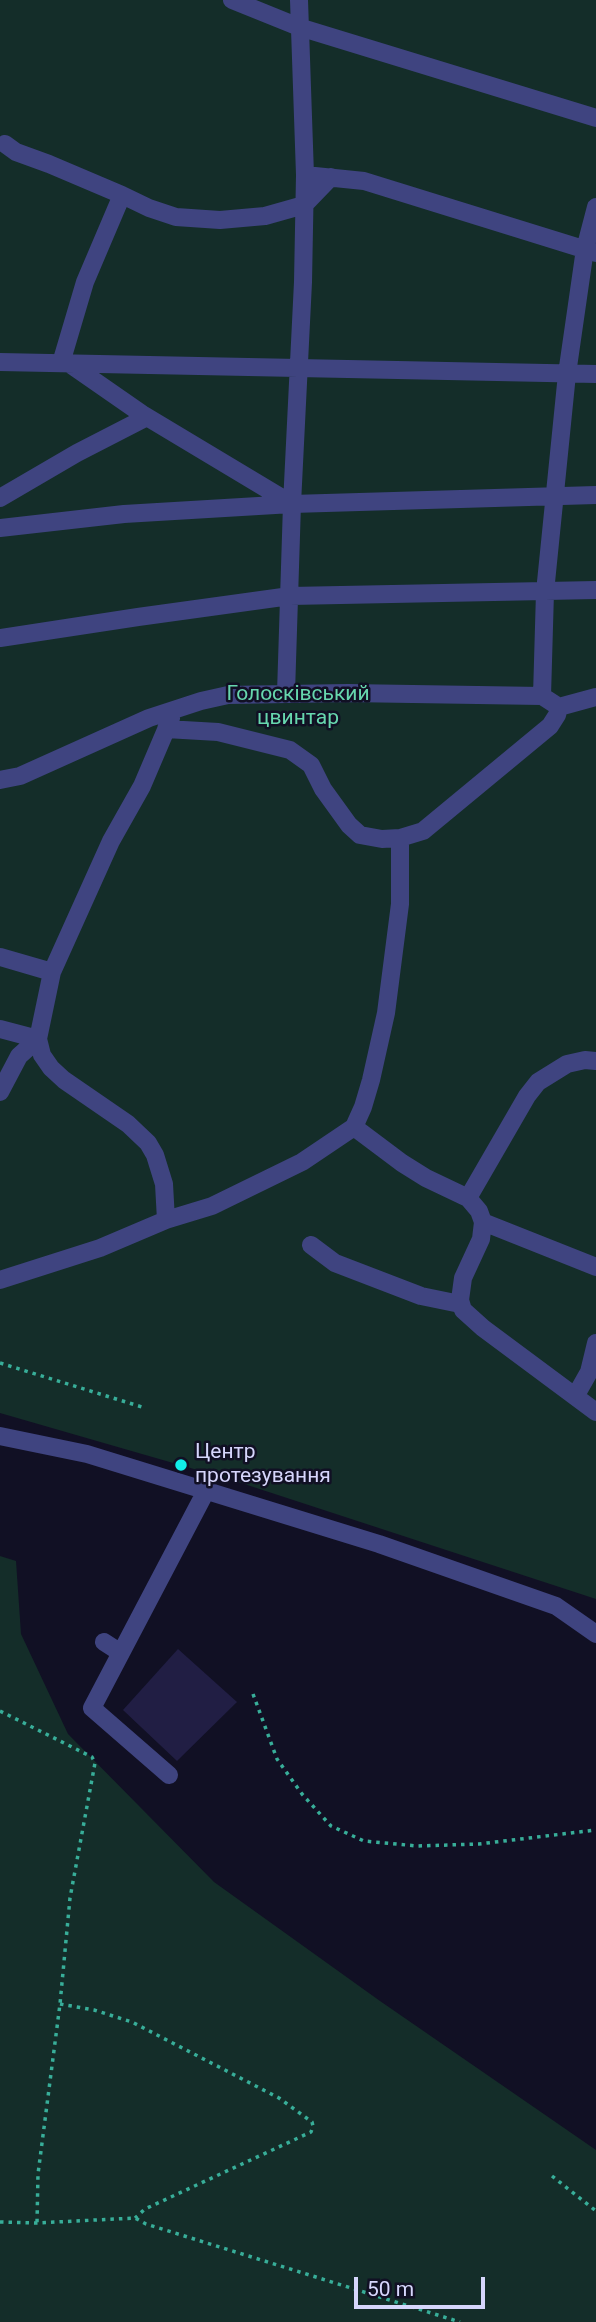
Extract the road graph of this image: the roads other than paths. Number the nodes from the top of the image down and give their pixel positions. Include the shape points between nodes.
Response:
1 (232, 0) edge
2 (299, 0) edge
3 (299, 27) junction
4 (596, 118) edge
5 (2, 142) edge
6 (304, 174) junction
7 (331, 177) junction
8 (122, 195) junction
9 (304, 205) junction
10 (596, 207) edge
11 (591, 251) edge
12 (0, 362) edge
13 (66, 363) junction
14 (299, 369) junction
15 (567, 374) junction
16 (596, 374) edge
17 (147, 417) junction
18 (596, 495) edge
19 (554, 496) junction
20 (0, 498) edge
21 (292, 504) junction
22 (0, 528) edge
23 (596, 590) edge
24 (545, 592) junction
25 (290, 596) junction
26 (0, 638) edge
27 (286, 693) junction
28 (542, 696) junction
29 (596, 697) edge
30 (182, 707) junction
31 (559, 707) junction
32 (166, 729) junction
33 (195, 730) junction
34 (0, 780) edge
35 (400, 838) junction
36 (0, 957) edge
37 (52, 972) junction
38 (0, 1030) edge
39 (38, 1039) junction
40 (596, 1060) edge
41 (0, 1092) edge
42 (354, 1127) junction
43 (468, 1198) junction
44 (166, 1220) junction
45 (483, 1223) junction
46 (311, 1245) dead end
47 (596, 1267) edge
48 (0, 1280) edge
49 (460, 1304) junction
50 (596, 1343) edge
51 (576, 1395) junction
52 (596, 1412) edge
53 (0, 1436) edge
54 (206, 1491) junction
55 (556, 1606) junction
56 (596, 1619) edge
57 (596, 1634) edge
58 (104, 1642) dead end
59 (121, 1653) junction
60 (169, 1775) dead end

1 - 3 street
2 - 3 street
3 - 4 street
3 - 6 street
5 - 8 street
6 - 7 street
6 - 9 street
7 - 9 street
7 - 11 street via 365,181
8 - 9 street via 176,217 220,220 265,216
8 - 13 street via 85,282
9 - 14 street
10 - 11 street
11 - 15 street
12 - 13 street
13 - 14 street
13 - 17 street
14 - 15 street
14 - 21 street
15 - 16 street
15 - 19 street
17 - 20 street
17 - 21 street
18 - 19 street
19 - 21 street
19 - 24 street
21 - 22 street via 124,514
21 - 25 street
23 - 24 street
24 - 25 street
24 - 28 street
25 - 26 street
25 - 27 street
27 - 28 street
27 - 30 street via 228,695
28 - 31 street
29 - 31 street
30 - 32 street
30 - 33 street
30 - 34 street via 20,776
31 - 35 street via 550,726 527,747 424,831
32 - 33 street
32 - 37 street
33 - 35 street via 290,750 311,765 338,811 360,835
35 - 42 street via 400,904 386,1013 367,1094
36 - 37 street
37 - 39 street
38 - 39 street
39 - 41 street via 19,1056
39 - 44 street via 51,1068 148,1143 164,1184
40 - 43 street via 567,1064 538,1082
42 - 43 street via 426,1178
42 - 44 street via 302,1162 237,1195
43 - 45 street
44 - 48 street via 100,1248
45 - 47 street
45 - 49 street via 481,1239 463,1278
46 - 49 street via 335,1263 421,1296
49 - 51 street via 483,1328
50 - 51 street via 589,1372
51 - 52 street
53 - 54 street via 87,1454
54 - 55 street via 379,1544
54 - 59 street
55 - 56 street
55 - 57 street
58 - 59 street
59 - 60 street via 92,1708

